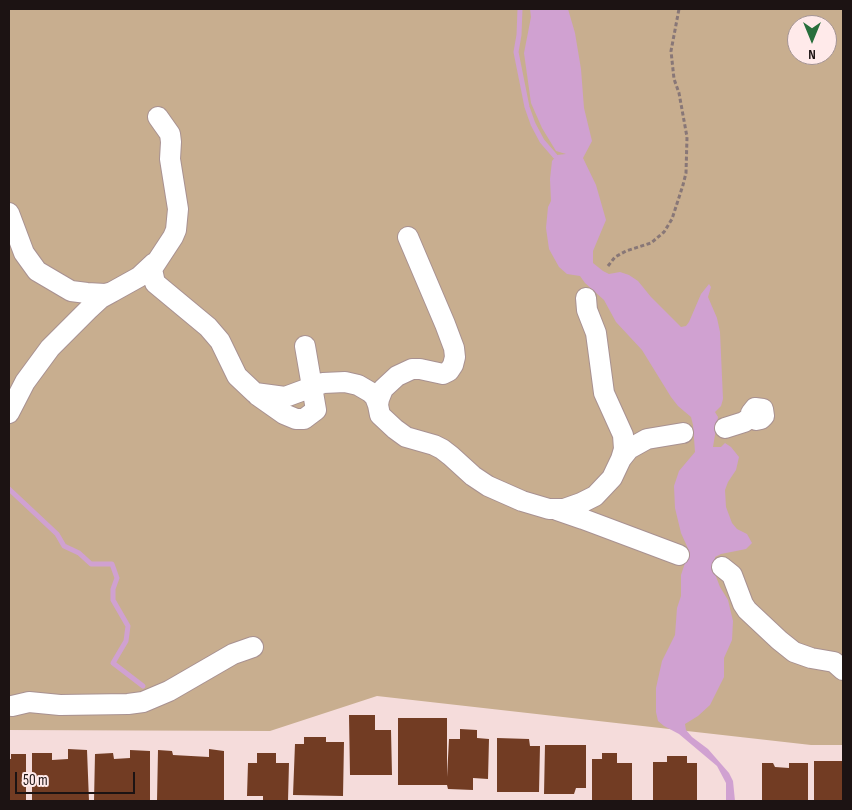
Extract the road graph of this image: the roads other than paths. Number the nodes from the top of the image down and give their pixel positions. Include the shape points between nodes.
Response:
1 (158, 118) dead end
2 (9, 213) edge
3 (408, 237) dead end
4 (154, 273) junction
5 (112, 292) junction
6 (586, 298) dead end
7 (305, 346) dead end
8 (312, 386) junction
9 (254, 393) junction
10 (378, 405) junction
11 (9, 413) edge
12 (751, 417) dead end
13 (725, 428) dead end
14 (683, 433) dead end
15 (631, 439) junction
16 (549, 509) junction
17 (679, 555) dead end
18 (722, 567) dead end
19 (253, 647) dead end
20 (843, 670) edge
21 (12, 706) dead end

1 - 4 lane via 170,134 170,159 178,209 176,230
2 - 5 lane via 24,253 37,272 71,291
3 - 10 lane via 446,324 455,357 449,371 443,374 412,369 397,376 383,390
4 - 5 lane
4 - 9 lane via 220,341 237,376
5 - 11 lane via 101,298 50,348 25,382
6 - 15 lane via 596,333 604,393
7 - 8 lane
8 - 9 lane via 285,397
8 - 9 lane via 316,410 304,419 284,414
8 - 10 lane via 338,381 351,383 370,392
10 - 16 lane via 380,415 406,437 442,449 488,486
12 - 13 lane
14 - 15 lane
15 - 16 lane via 607,484 595,496 564,509
16 - 17 lane
18 - 20 lane via 732,575 746,610 778,640 794,652 834,662
19 - 21 lane via 233,654 169,691 143,702 60,705 29,702

